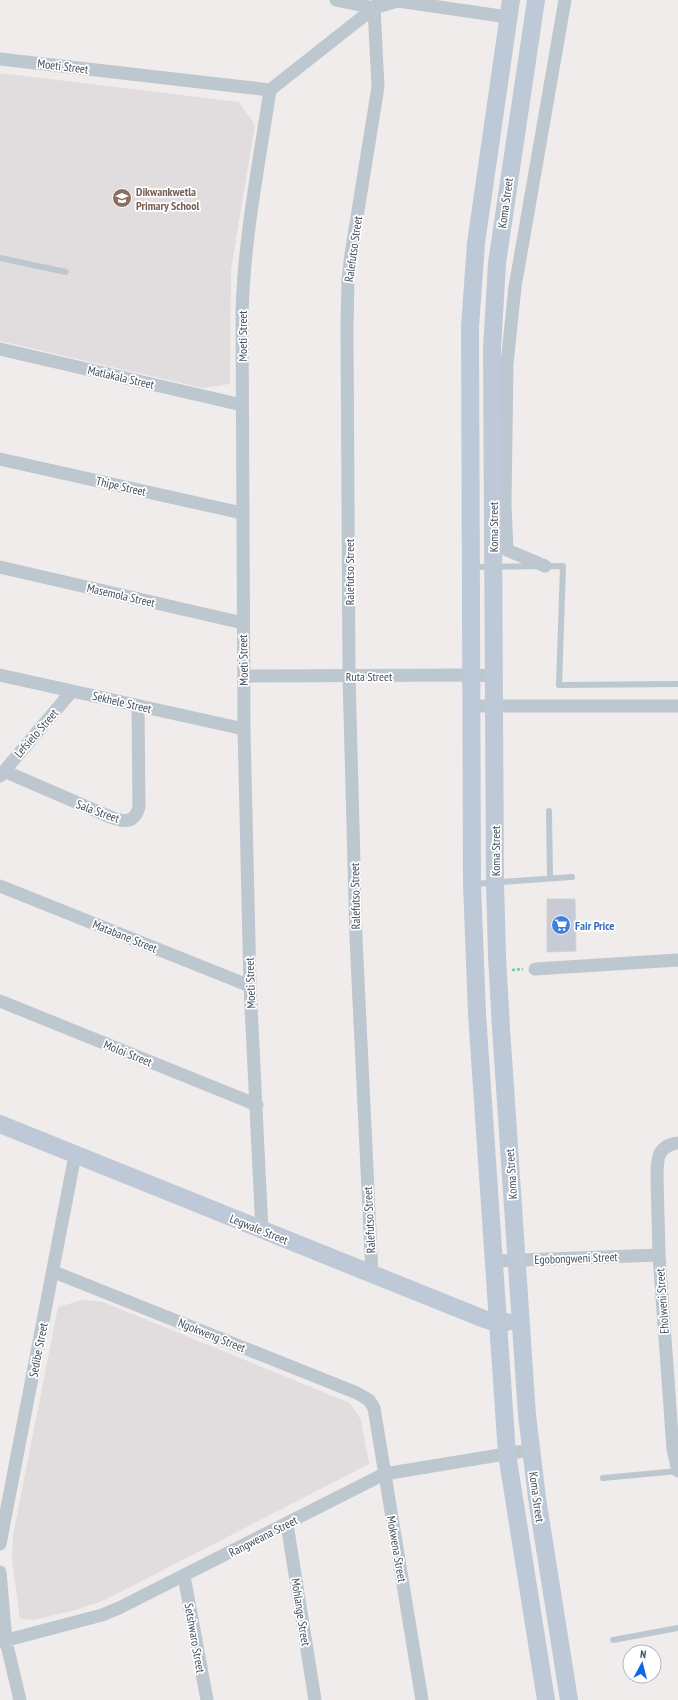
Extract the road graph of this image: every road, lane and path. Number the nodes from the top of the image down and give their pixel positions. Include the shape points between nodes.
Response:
1 (336, 0) edge
2 (536, 0) edge
3 (565, 0) edge
4 (378, 4) edge
5 (509, 9) edge
6 (0, 59) edge
7 (270, 90) junction
8 (0, 258) edge
9 (66, 272) dead end
10 (0, 349) edge
11 (242, 405) junction
12 (0, 459) edge
13 (242, 513) junction
14 (492, 566) junction
15 (545, 566) junction
16 (0, 567) edge
17 (470, 567) junction
18 (243, 623) junction
19 (0, 675) edge
20 (471, 675) junction
21 (244, 676) junction
22 (349, 676) junction
23 (494, 676) junction
24 (678, 684) edge
25 (72, 691) junction
26 (138, 706) junction
27 (471, 706) junction
28 (494, 706) junction
29 (678, 706) edge
30 (244, 729) junction
31 (2, 773) edge
32 (549, 811) dead end
33 (572, 877) dead end
34 (550, 878) junction
35 (495, 882) junction
36 (472, 884) junction
37 (0, 886) edge
38 (678, 960) edge
39 (535, 969) joint
40 (498, 970) junction
41 (250, 986) junction
42 (0, 1001) edge
43 (257, 1105) junction
44 (0, 1124) edge
45 (678, 1142) edge
46 (75, 1155) junction
47 (262, 1231) junction
48 (659, 1254) junction
49 (493, 1260) junction
50 (516, 1260) junction
51 (54, 1272) junction
52 (372, 1274) junction
53 (520, 1321) junction
54 (497, 1322) junction
55 (369, 1400) joint
56 (530, 1450) junction
57 (506, 1454) junction
58 (678, 1471) edge
59 (384, 1474) junction
60 (603, 1478) dead end
61 (287, 1524) junction
62 (0, 1544) edge
63 (0, 1572) edge
64 (184, 1576) junction
65 (678, 1628) edge
66 (613, 1640) dead end
67 (3, 1642) edge
68 (20, 1700) edge
69 (206, 1700) edge
70 (315, 1700) edge
71 (422, 1700) edge
72 (546, 1700) edge
73 (569, 1700) edge

1 - 4 street
2 - 14 main road, Koma Street via 497,263 492,349
3 - 15 street via 515,287 507,364 505,504 508,550
4 - 5 street via 398,1
4 - 7 street
4 - 22 street, Ralefutso Street via 378,87 351,254 348,293
5 - 17 main road, Koma Street via 476,243 471,301
6 - 7 street, Moeti Street
7 - 11 street, Moeti Street via 243,276
8 - 9 lane
10 - 11 street, Matlakala Street
11 - 13 street, Moeti Street
12 - 13 street, Thipe Street
13 - 18 street, Moeti Street
14 - 15 lane
14 - 17 lane
14 - 23 main road, Koma Street
15 - 24 lane via 563,566 559,685
16 - 18 street, Masemola Street
17 - 20 main road, Koma Street
18 - 21 street, Moeti Street
19 - 25 street, Sekhele Street
20 - 22 street, Ruta Street
20 - 23 street, Ruta Street
20 - 27 main road, Koma Street
21 - 22 street, Ruta Street
21 - 30 street, Moeti Street
22 - 52 street, Ralefutso Street via 356,938
23 - 28 main road, Koma Street
25 - 26 street, Sekhele Street
25 - 31 street, Lefsielo Street
26 - 30 street, Sekhele Street
26 - 31 street, Sala Street via 139,807 136,815 130,820 122,821 108,816
27 - 28 street
27 - 36 main road, Koma Street
28 - 29 street
28 - 35 main road, Koma Street
30 - 41 street, Moeti Street
32 - 34 lane
33 - 34 lane
34 - 35 lane
35 - 36 lane
35 - 40 main road, Koma Street
36 - 49 main road, Koma Street via 476,1014
37 - 41 street, Matabane Street
38 - 39 street
39 - 40 path
40 - 50 main road, Koma Street
41 - 43 street, Moeti Street
42 - 43 street, Moloi Street
43 - 47 street, Moeti Street
44 - 46 main road, Legwale Street
45 - 48 street, Eholweni Street via 668,1145 660,1153 657,1164
46 - 47 main road, Legwale Street
46 - 51 street, Sedibe Street
47 - 52 main road, Legwale Street
48 - 50 street, Egobongweni Street
48 - 58 street, Eholweni Street via 673,1449
49 - 50 street, Egobongweni Street
49 - 54 main road, Koma Street
50 - 53 main road, Koma Street
51 - 55 street, Ngokweng Street via 356,1392
51 - 62 street, Sedibe Street
52 - 54 main road, Legwale Street
53 - 54 main road, Legwale Street
53 - 56 main road, Koma Street
54 - 57 main road, Koma Street
55 - 59 street, Mokwena Street via 374,1408
56 - 57 street, Rangweana Street
56 - 73 main road, Koma Street
57 - 59 street, Rangweana Street
57 - 72 main road, Koma Street
58 - 60 lane
59 - 61 street, Rangweana Street
59 - 71 street, Mokwena Street
61 - 64 street, Rangweana Street
61 - 70 street, Mohlange Street
63 - 67 street
64 - 67 street, Rangweana Street via 102,1615
64 - 69 street, Setshwaro Street
65 - 66 lane
67 - 68 street

